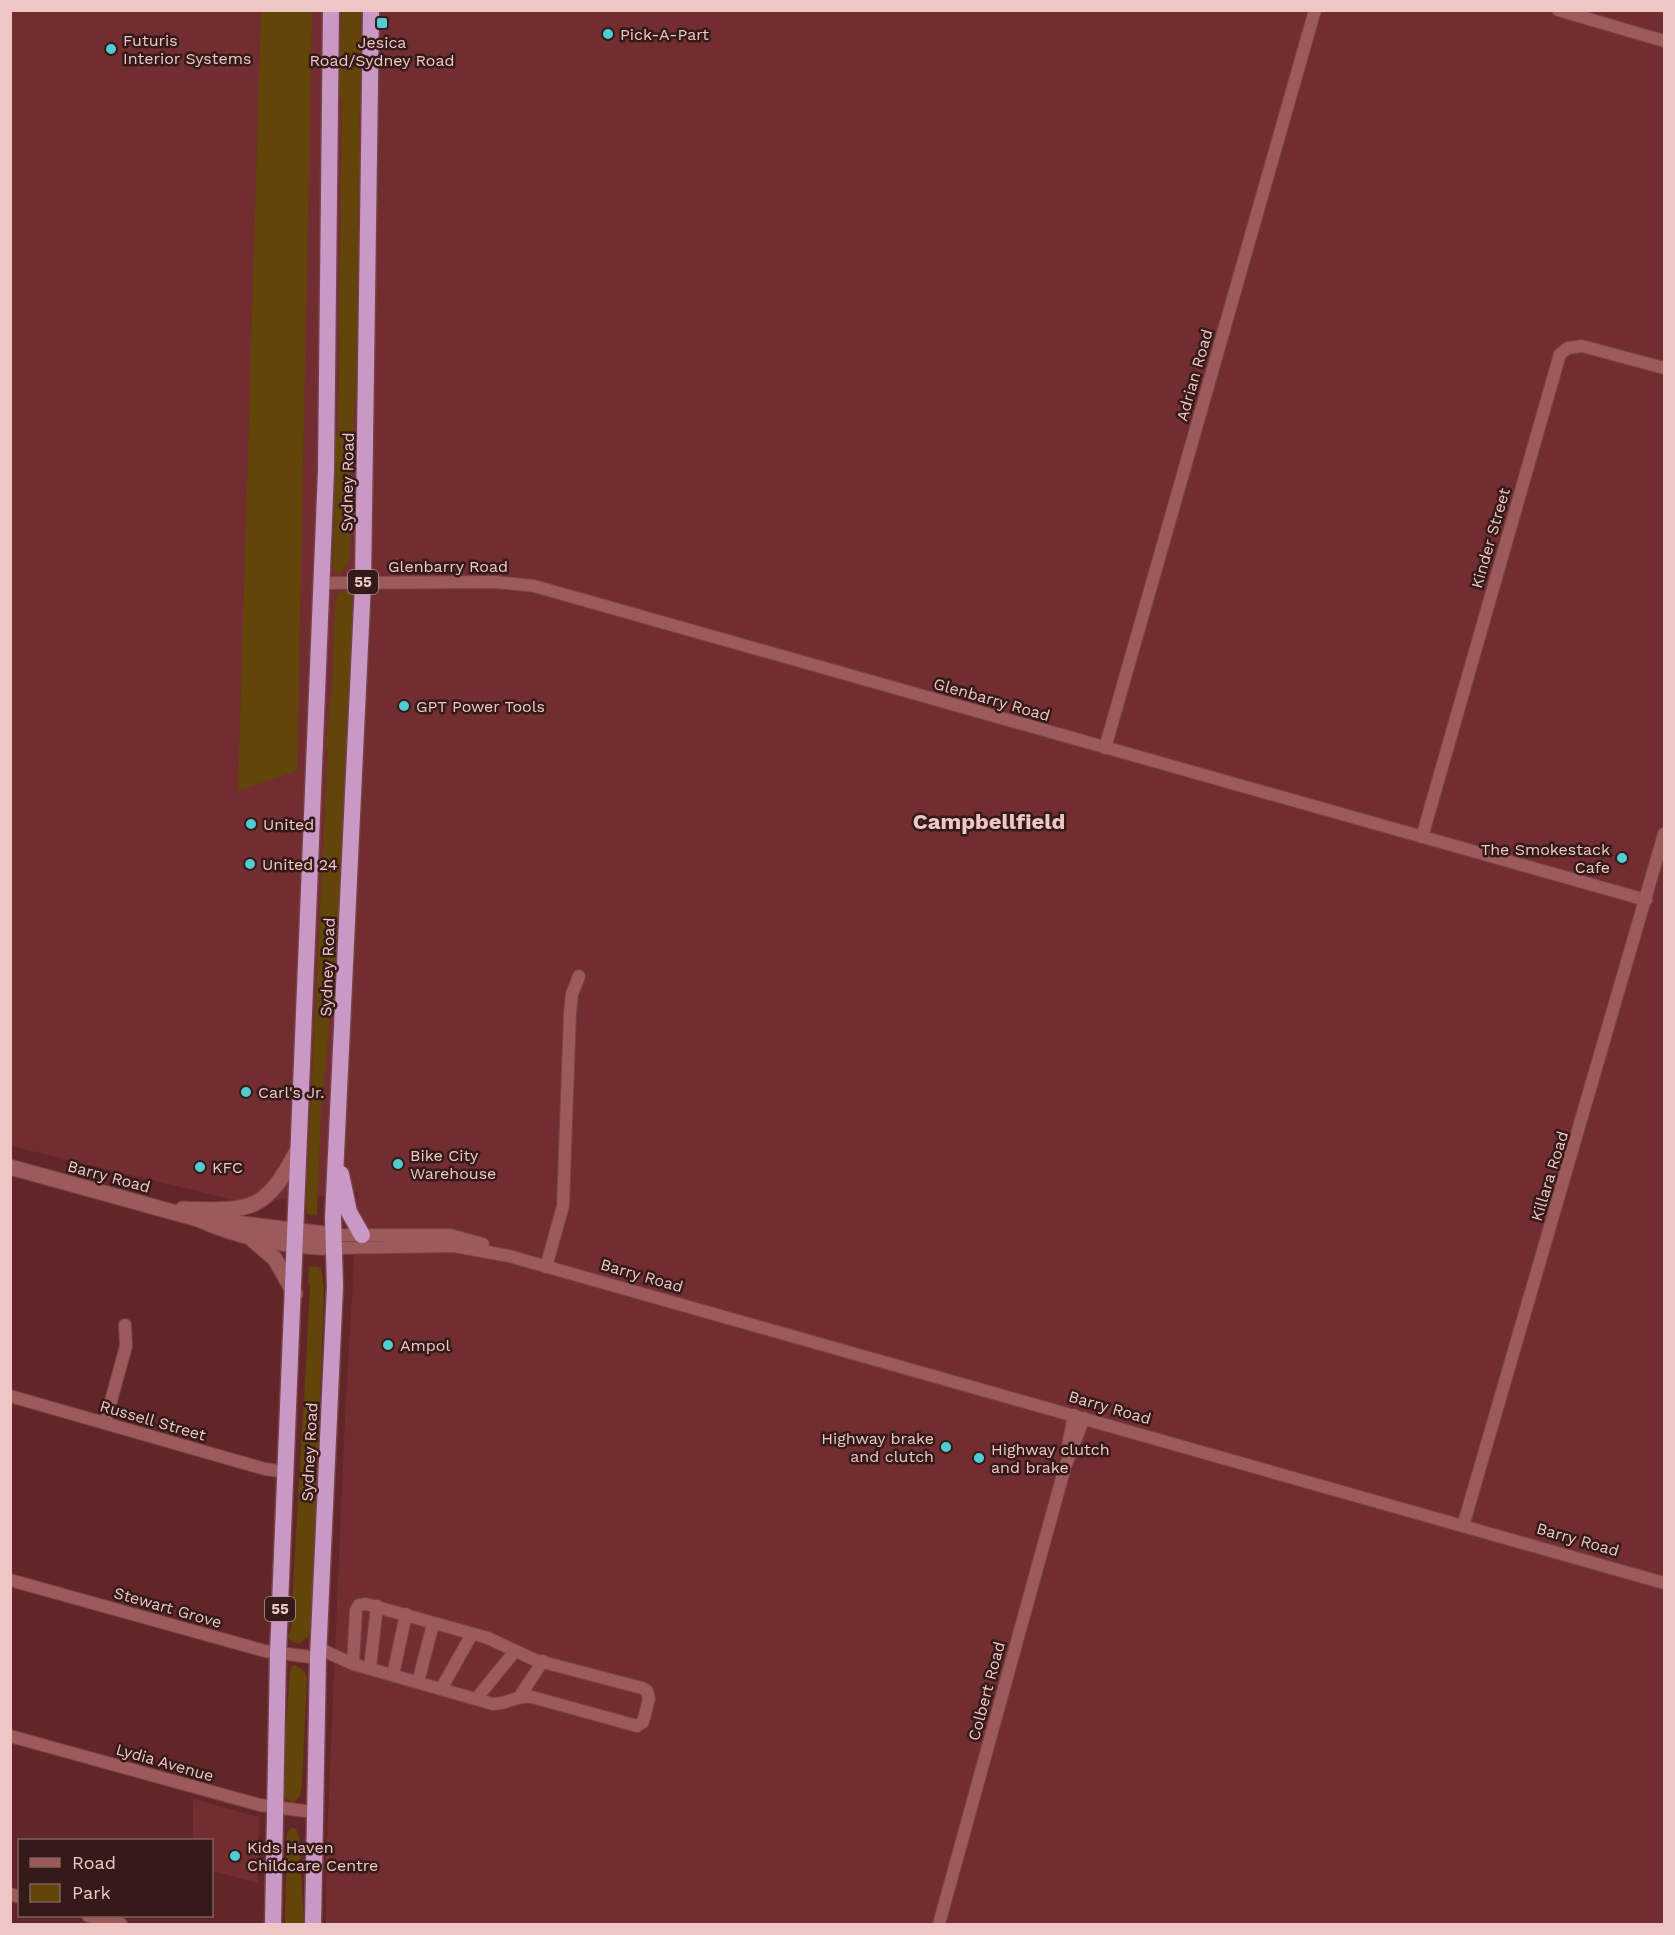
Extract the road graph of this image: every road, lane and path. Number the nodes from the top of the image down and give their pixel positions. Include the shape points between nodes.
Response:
1 (331, 10) edge
2 (371, 10) edge
3 (1315, 10) edge
4 (1558, 10) edge
5 (1665, 41) edge
6 (1665, 368) edge
7 (323, 583) junction
8 (363, 583) junction
9 (1105, 748) junction
10 (1665, 834) edge
11 (1422, 837) junction
12 (1646, 900) junction
13 (579, 976) dead end
14 (300, 1145) junction
15 (336, 1153) junction
16 (10, 1167) edge
17 (162, 1209) junction
18 (198, 1219) junction
19 (362, 1235) junction
20 (251, 1238) junction
21 (296, 1238) junction
22 (333, 1241) junction
23 (509, 1256) junction
24 (546, 1267) junction
25 (294, 1294) junction
26 (125, 1325) dead end
27 (10, 1396) edge
28 (1079, 1417) junction
29 (105, 1423) junction
30 (286, 1472) junction
31 (1463, 1526) junction
32 (10, 1580) edge
33 (1665, 1583) edge
34 (376, 1606) junction
35 (406, 1614) junction
36 (433, 1624) junction
37 (472, 1634) junction
38 (515, 1651) junction
39 (318, 1653) junction
40 (278, 1654) junction
41 (543, 1662) junction
42 (353, 1664) junction
43 (370, 1668) junction
44 (393, 1675) junction
45 (418, 1682) junction
46 (441, 1689) junction
47 (520, 1696) junction
48 (476, 1699) junction
49 (10, 1736) edge
50 (273, 1808) junction
51 (313, 1812) junction
52 (92, 1917) edge
53 (121, 1924) edge
54 (273, 1924) edge
55 (313, 1924) edge
56 (939, 1924) edge

1 - 7 highway, Sydney Road / 55
2 - 8 highway, Sydney Road / 55
3 - 9 street, Adrian Road
4 - 5 street
6 - 11 street, Kinder Street via 1582,346 1560,354
7 - 8 street, Glenbarry Road
7 - 14 highway, Sydney Road / 55
8 - 9 street, Glenbarry Road via 527,585
8 - 15 highway, Sydney Road / 55
9 - 11 street, Glenbarry Road
10 - 12 street, Killara Road
11 - 12 street, Glenbarry Road
12 - 31 street, Killara Road
13 - 24 street via 570,1013 563,1206
14 - 17 main road via 272,1190 254,1206 232,1210
14 - 21 highway, Sydney Road / 55
15 - 19 highway via 349,1212
15 - 22 highway, Sydney Road / 55
16 - 17 main road, Barry Road
17 - 18 main road, Barry Road
18 - 20 main road, Barry Road
18 - 21 main road, Barry Road
19 - 22 street, Barry Road
19 - 23 street, Barry Road via 450,1235
20 - 21 main road, Barry Road
20 - 25 main road via 275,1259
21 - 22 main road, Barry Road
21 - 25 highway, Sydney Road / 55
22 - 23 street, Barry Road via 454,1246
22 - 39 highway, Sydney Road / 55 via 335,1286
23 - 24 street, Barry Road
24 - 28 street, Barry Road
25 - 30 highway, Sydney Road / 55
26 - 29 street via 126,1346
27 - 29 street, Russell Street
28 - 31 street, Barry Road
28 - 56 street, Colbert Road
29 - 30 street, Russell Street
30 - 40 highway, Sydney Road / 55
31 - 33 street, Barry Road
32 - 40 street, Stewart Grove
34 - 35 street
34 - 42 street via 358,1607
34 - 43 street
35 - 36 street
35 - 44 street
36 - 37 street
36 - 45 street
37 - 38 street
37 - 46 street
38 - 41 street
38 - 48 street
39 - 40 street, Stewart Grove
39 - 42 street, Stewart Grove
39 - 51 highway, Sydney Road / 55
40 - 50 highway, Sydney Road / 55
41 - 47 street
41 - 47 street via 644,1689 649,1700 643,1722 637,1726 540,1698
42 - 43 street, Stewart Grove
43 - 44 street, Stewart Grove
44 - 45 street, Stewart Grove
45 - 46 street, Stewart Grove
46 - 48 street, Stewart Grove
47 - 48 street, Stewart Grove via 501,1704
49 - 50 street, Lydia Avenue
50 - 51 street, Lydia Avenue
50 - 54 highway, Sydney Road / 55
51 - 55 highway, Sydney Road / 55
52 - 53 street

